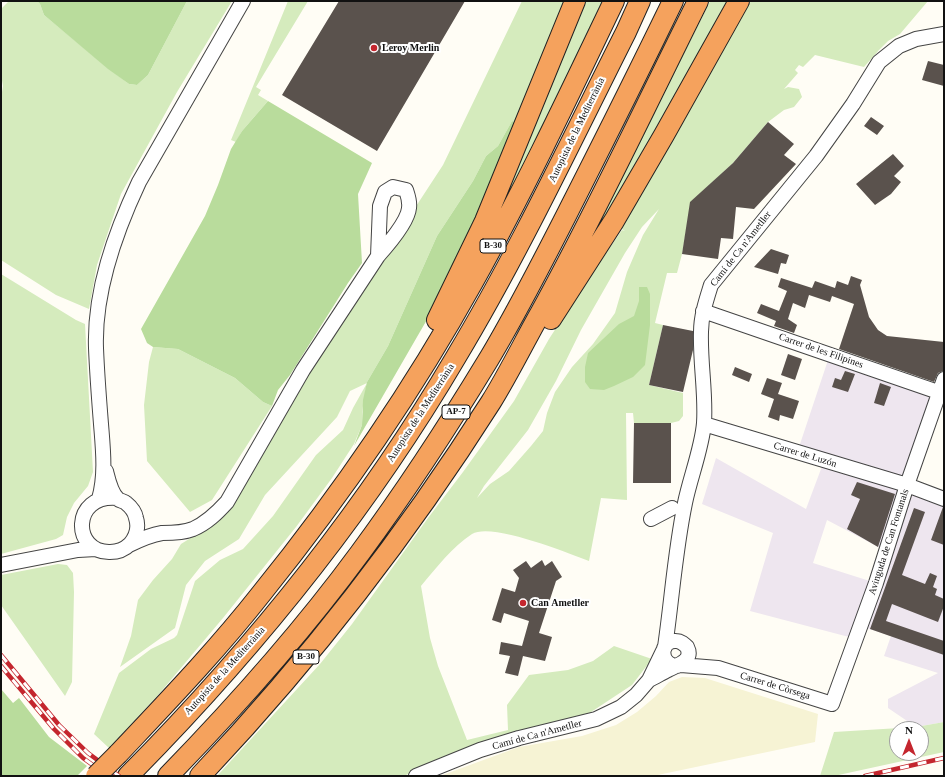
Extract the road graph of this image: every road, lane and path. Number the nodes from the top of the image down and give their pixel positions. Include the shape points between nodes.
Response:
1 (244, 1) edge
2 (575, 1) edge
3 (614, 1) edge
4 (640, 1) edge
5 (673, 1) edge
6 (698, 1) edge
7 (739, 1) edge
8 (944, 34) edge
9 (378, 256) dead end
10 (703, 311) junction
11 (942, 388) edge
12 (704, 424) junction
13 (104, 463) junction
14 (445, 470) junction
15 (348, 479) junction
16 (908, 485) junction
17 (118, 498) junction
18 (944, 499) edge
19 (99, 500) junction
20 (672, 508) dead end
21 (136, 518) junction
22 (651, 519) dead end
23 (82, 528) junction
24 (160, 534) junction
25 (129, 545) junction
26 (96, 549) junction
27 (54, 554) junction
28 (1, 565) edge
29 (670, 612) junction
30 (685, 645) junction
31 (664, 649) junction
32 (679, 665) junction
33 (718, 668) junction
34 (649, 680) junction
35 (832, 704) joint
36 (132, 772) edge
37 (96, 776) edge
38 (168, 776) edge
39 (200, 776) edge
40 (416, 776) edge

1 - 13 street via 139,182 117,233 96,320
2 - 15 highway via 461,273
3 - 15 highway, B-30 via 528,178 473,282 378,436
4 - 36 highway, Autopista de la Mediterrània / AP-7 via 511,260 455,359 390,461 327,548 259,633
5 - 38 highway, AP-7 via 540,268 488,360 408,486 360,553 296,634
6 - 14 highway, B-30 via 600,201 551,294 492,400
7 - 14 highway via 610,227 503,392
8 - 10 street, Camí de Ca n'Ametller via 916,39 899,46 879,62 816,156 711,285
9 - 24 street via 304,370 227,502 213,517 192,530
10 - 11 street, Carrer de les Filipines
10 - 12 street, Camí de Ca n'Ametller via 701,333
11 - 16 street, Avinguda de Can Fontanals
12 - 16 street, Carrer de Luzón
12 - 29 street, Camí de Ca n'Ametller via 684,504
13 - 17 street via 108,480
13 - 19 street
14 - 39 highway, B-30 via 400,536 334,624
15 - 37 highway, B-30, bridge via 251,607
16 - 18 street, Carrer de Luzón
16 - 35 street, Avinguda de Can Fontanals
17 - 19 street via 108,497
17 - 21 street via 133,510
19 - 23 street via 85,512
20 - 22 street
21 - 24 street
21 - 25 street via 136,532
23 - 26 street via 89,544
23 - 27 street via 73,540
24 - 25 street
25 - 26 street via 113,552
26 - 27 street
27 - 28 street
29 - 30 street, Camí de Ca n'Ametller
29 - 31 street, Camí de Ca n'Ametller
30 - 31 street via 674,641 667,644
30 - 32 street via 687,660
30 - 33 street, Carrer de Còrsega via 693,654
31 - 32 street via 666,662 673,666
31 - 34 street, Camí de Ca n'Ametller
32 - 33 street, Carrer de Còrsega
32 - 34 street, Camí de Ca n'Ametller
33 - 35 street, Carrer de Còrsega
34 - 40 street, Camí de Ca n'Ametller via 621,707 596,719 480,750

